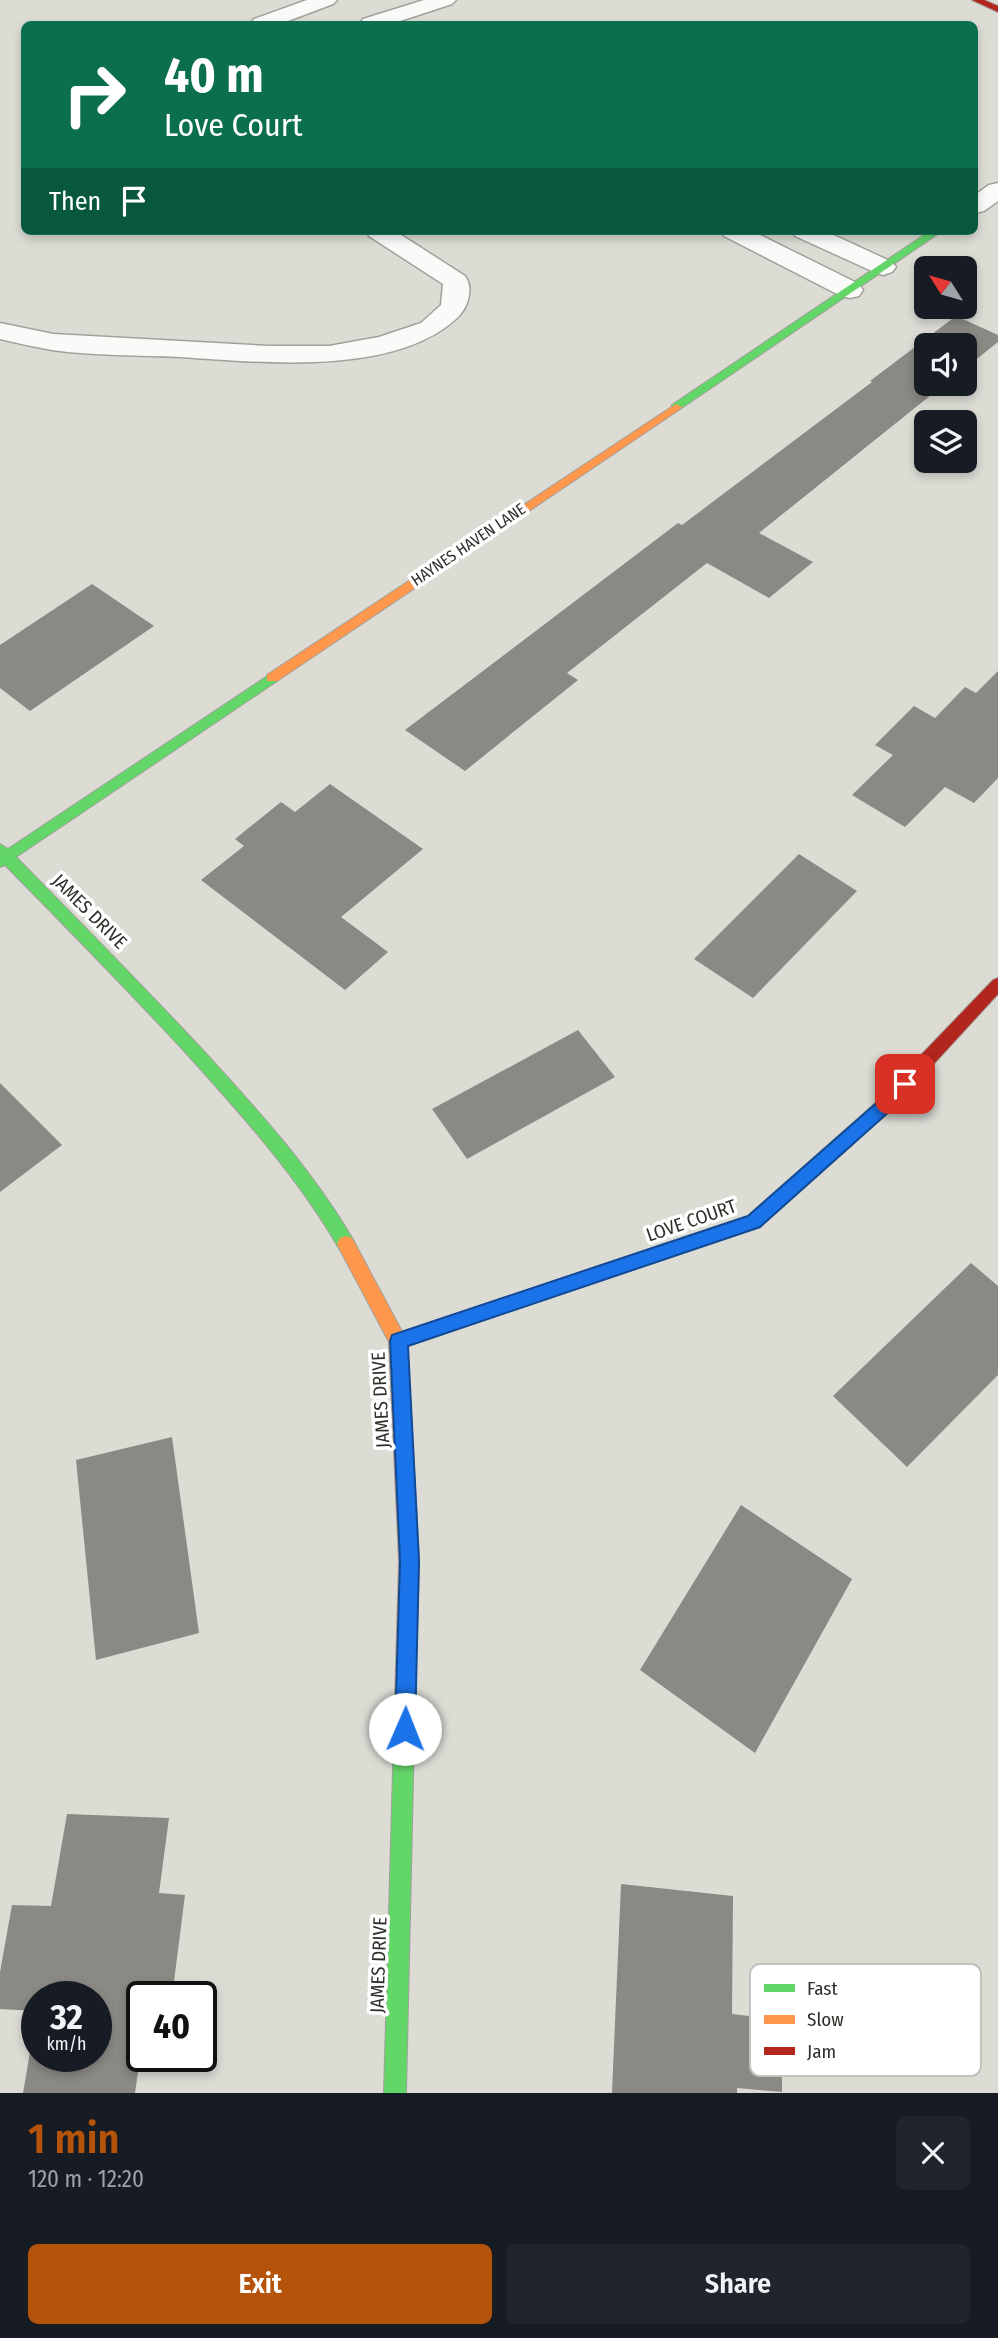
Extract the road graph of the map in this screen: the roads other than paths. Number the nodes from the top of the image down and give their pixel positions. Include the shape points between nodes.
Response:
1 (326, 0) edge
2 (445, 0) edge
3 (976, 0) edge
4 (355, 7) dead end
5 (998, 9) edge
6 (270, 21) edge
7 (376, 21) edge
8 (385, 21) edge
9 (998, 190) edge
10 (978, 204) edge
11 (384, 235) edge
12 (741, 235) edge
13 (813, 235) edge
14 (931, 235) edge
15 (883, 267) junction
16 (850, 290) junction
17 (0, 331) edge
18 (2, 856) edge
19 (998, 984) edge
20 (398, 1341) junction
21 (396, 2093) edge

1 - 6 street
2 - 8 street
3 - 5 street
4 - 7 street
9 - 10 street
11 - 17 street via 456,281 454,307 430,329 384,344 329,354 268,354 53,342
12 - 16 street
13 - 15 street
14 - 15 street, HAYNES HAVEN LANE
15 - 16 street, HAYNES HAVEN LANE
16 - 18 street, HAYNES HAVEN LANE
18 - 20 street, JAMES DRIVE via 134,986 257,1121 325,1205
19 - 20 street, LOVE COURT via 887,1104 754,1222
20 - 21 street, JAMES DRIVE via 410,1561

